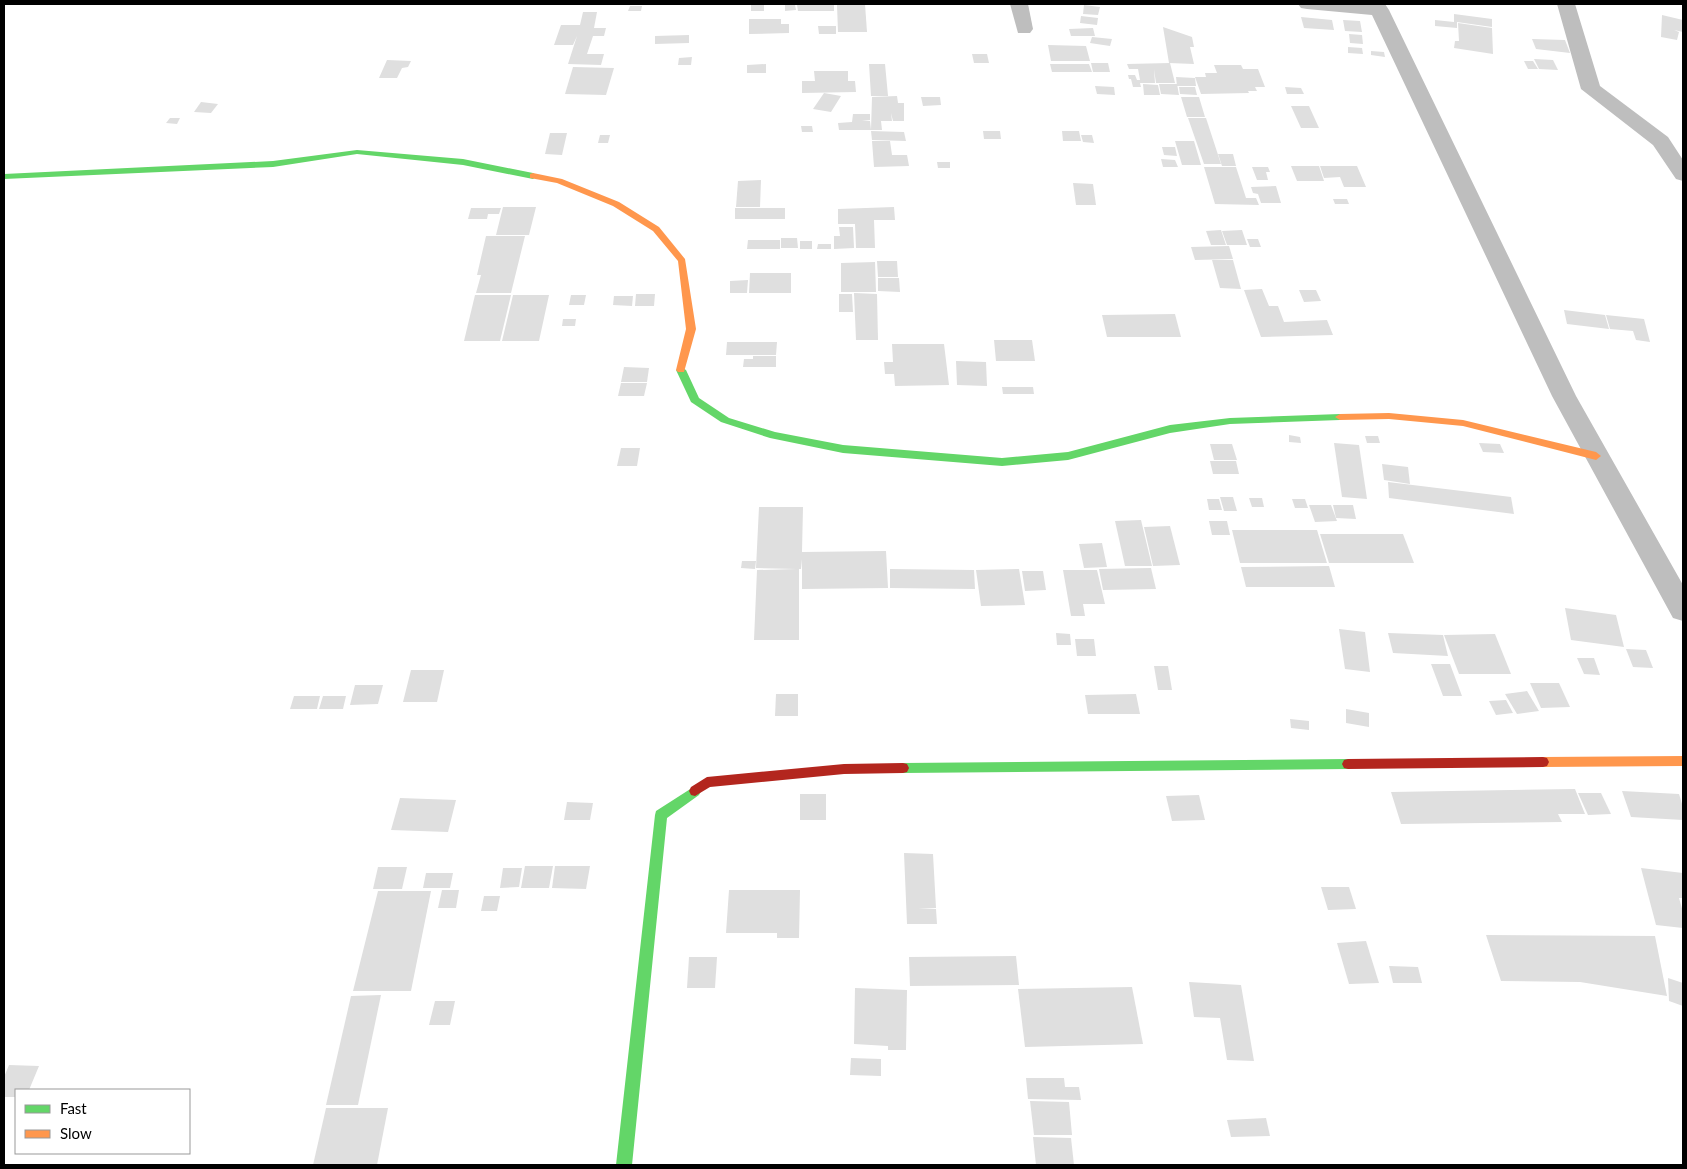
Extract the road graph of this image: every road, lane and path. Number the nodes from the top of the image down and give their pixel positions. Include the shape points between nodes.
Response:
1 (1019, 4) edge
2 (1307, 4) edge
3 (1566, 4) edge
4 (1378, 7) edge
5 (1024, 29) dead end
6 (1683, 175) edge
7 (4, 177) edge
8 (1596, 456) junction
9 (1683, 610) edge
10 (1683, 761) edge
11 (624, 1165) edge

1 - 5 street
2 - 4 street
3 - 6 street via 1590,89 1661,142
4 - 8 street via 1474,211
7 - 8 street via 273,164 357,152 463,162 559,181 616,204 656,229 682,261 691,330 680,368 695,400 725,420 774,435 843,449 1002,462 1068,456 1170,429 1221,422 1389,416 1463,423
8 - 9 street
10 - 11 street via 844,769 707,782 661,815

